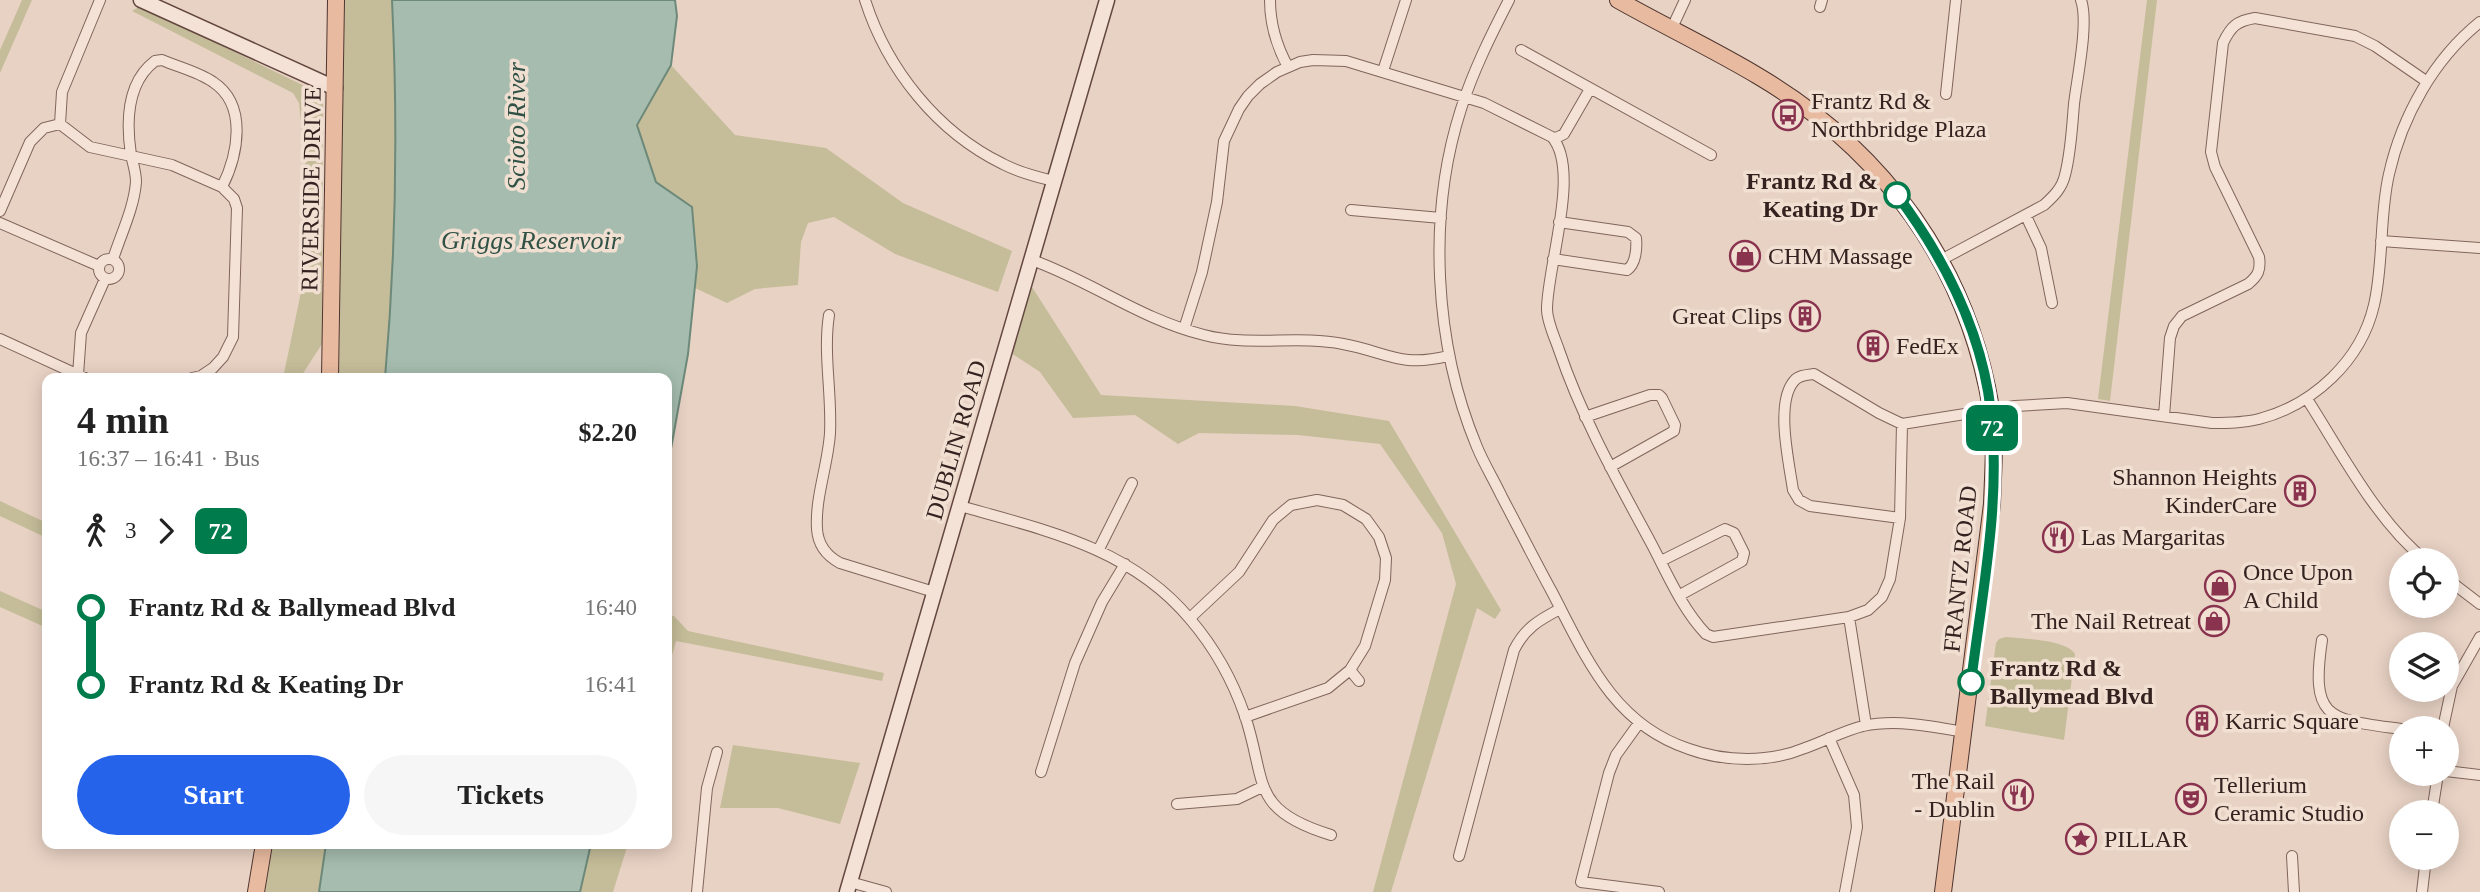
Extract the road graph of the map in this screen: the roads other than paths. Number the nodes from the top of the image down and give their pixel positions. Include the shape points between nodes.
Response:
1 (100, 0) edge
2 (141, 0) edge
3 (336, 0) edge
4 (865, 0) edge
5 (1107, 0) edge
6 (1270, 0) edge
7 (1406, 0) edge
8 (1509, 0) edge
9 (1618, 0) edge
10 (1685, 0) edge
11 (1956, 0) edge
12 (2081, 0) edge
13 (2480, 22) edge
14 (1671, 30) junction
15 (1521, 50) dead end
16 (1288, 67) junction
17 (1383, 71) junction
18 (2427, 81) junction
19 (335, 88) junction
20 (1590, 89) junction
21 (1946, 94) dead end
22 (1465, 97) junction
23 (60, 124) junction
24 (1552, 137) junction
25 (1711, 155) dead end
26 (132, 156) junction
27 (1054, 181) junction
28 (222, 187) junction
29 (1351, 210) dead end
30 (0, 211) edge
31 (2025, 216) junction
32 (1441, 218) junction
33 (1559, 222) junction
34 (0, 223) edge
35 (2381, 241) junction
36 (2480, 248) edge
37 (113, 259) junction
38 (1553, 259) junction
39 (1032, 260) junction
40 (1941, 260) junction
41 (99, 265) junction
42 (105, 279) junction
43 (2052, 303) dead end
44 (830, 315) dead end
45 (1184, 329) junction
46 (0, 340) edge
47 (1448, 356) junction
48 (75, 373) edge
49 (82, 373) edge
50 (206, 373) edge
51 (330, 373) edge
52 (2306, 399) junction
53 (1991, 411) junction
54 (1585, 416) junction
55 (2164, 416) junction
56 (1902, 424) junction
57 (1610, 467) junction
58 (1132, 483) dead end
59 (960, 506) junction
60 (1900, 518) junction
61 (2412, 548) edge
62 (1099, 549) junction
63 (1661, 561) junction
64 (1125, 564) junction
65 (2459, 588) edge
66 (934, 592) junction
67 (1680, 595) junction
68 (2480, 604) edge
69 (1560, 609) junction
70 (1849, 617) junction
71 (1189, 618) junction
72 (2480, 636) edge
73 (2322, 640) dead end
74 (1350, 670) junction
75 (1359, 681) dead end
76 (1245, 716) junction
77 (2446, 716) edge
78 (1639, 723) junction
79 (1866, 725) junction
80 (2389, 727) edge
81 (1964, 732) junction
82 (1829, 738) junction
83 (717, 752) dead end
84 (1041, 772) dead end
85 (2459, 773) edge
86 (2480, 775) edge
87 (1262, 787) junction
88 (1177, 804) dead end
89 (1331, 835) dead end
90 (263, 849) edge
91 (1459, 856) dead end
92 (2292, 856) dead end
93 (2425, 870) edge
94 (849, 887) edge
95 (256, 892) edge
96 (697, 892) edge
97 (886, 892) edge
98 (1658, 892) edge
99 (1845, 892) edge
100 (1942, 892) edge
101 (2294, 892) edge
102 (2422, 892) edge

1 - 23 street via 62,92
2 - 19 main road
3 - 19 main road, RIVERSIDE DRIVE
4 - 27 street via 892,61 943,124 1005,166
5 - 27 main road, DUBLIN ROAD
6 - 16 street via 1275,40
7 - 17 street
8 - 22 street
9 - 14 main road, FRANTZ ROAD
10 - 14 street
11 - 21 street
12 - 31 street via 2083,29 2065,176 2058,193
13 - 18 street
14 - 40 main road, FRANTZ ROAD via 1759,76 1847,140 1898,196
15 - 20 street
16 - 17 street via 1328,59
16 - 45 street via 1260,84 1230,125 1202,272
17 - 22 street
18 - 35 street via 2402,130 2391,166
18 - 55 street via 2355,36 2255,18 2229,30 2223,43 2211,152 2260,267 2248,284 2182,316 2174,326
19 - 51 main road, RIVERSIDE DRIVE
20 - 24 street via 1564,134
20 - 25 street
22 - 24 street
22 - 32 street
23 - 26 street via 90,147
23 - 30 street via 44,128 30,142
24 - 33 street via 1561,154 1564,186
26 - 28 street via 172,164
26 - 28 street via 129,103 142,73 162,60 212,81 234,106 237,132 231,170
26 - 37 street via 136,174 132,204
27 - 39 main road, DUBLIN ROAD
28 - 50 street via 237,208 233,337 223,357
29 - 32 street
31 - 40 street
31 - 43 street via 2041,248
32 - 47 street via 1442,316
33 - 38 street
33 - 38 street via 1633,234 1633,264 1627,270
34 - 41 street
35 - 36 street
35 - 52 street via 2374,308 2364,333 2336,374
37 - 41 street
37 - 42 street via 119,273
38 - 54 street via 1546,313
39 - 45 street via 1144,315
39 - 59 main road, DUBLIN ROAD
40 - 53 main road, FRANTZ ROAD via 1972,328
41 - 42 street
42 - 49 street via 81,333
44 - 66 street via 826,348 830,437 818,506 820,542 827,555 840,564
45 - 47 street via 1232,340 1335,342 1412,362
46 - 48 street
47 - 69 street via 1477,447
52 - 55 street via 2259,419 2235,423
52 - 61 street via 2374,503
53 - 55 street via 2067,403
53 - 56 street
53 - 81 main road, FRANTZ ROAD via 1993,504
54 - 57 street
54 - 57 street via 1650,394 1662,398 1674,431
56 - 60 street
56 - 60 street via 1814,374 1793,381 1782,410 1793,490 1800,500 1810,506
57 - 63 street
58 - 62 street
59 - 62 street
59 - 66 main road, DUBLIN ROAD
60 - 70 street via 1890,579 1882,597 1868,610
62 - 64 street
63 - 67 street
63 - 67 street via 1725,529 1734,533 1744,553 1742,561
64 - 71 street
64 - 84 street via 1075,663
65 - 68 street
66 - 94 main road, DUBLIN ROAD
67 - 70 street via 1706,634 1713,637
69 - 78 street via 1604,687
69 - 91 street via 1532,624 1514,650
70 - 79 street
71 - 74 street via 1239,572 1280,512 1304,501 1343,505 1374,528 1384,548 1386,570 1372,628
71 - 76 street via 1229,678
72 - 77 street via 2452,685
73 - 80 street via 2317,676 2326,707 2343,720
74 - 75 street
74 - 76 street via 1328,688
76 - 87 street
78 - 82 street via 1689,750 1729,758 1783,755
78 - 98 street via 1609,773 1581,882
79 - 81 street via 1920,724
79 - 82 street
81 - 100 main road, FRANTZ ROAD
82 - 99 street via 1854,795 1857,827
83 - 96 street via 707,788
85 - 86 street
87 - 88 street via 1237,799
87 - 89 street via 1291,820
90 - 95 main road
92 - 101 street
93 - 102 street
94 - 97 street

